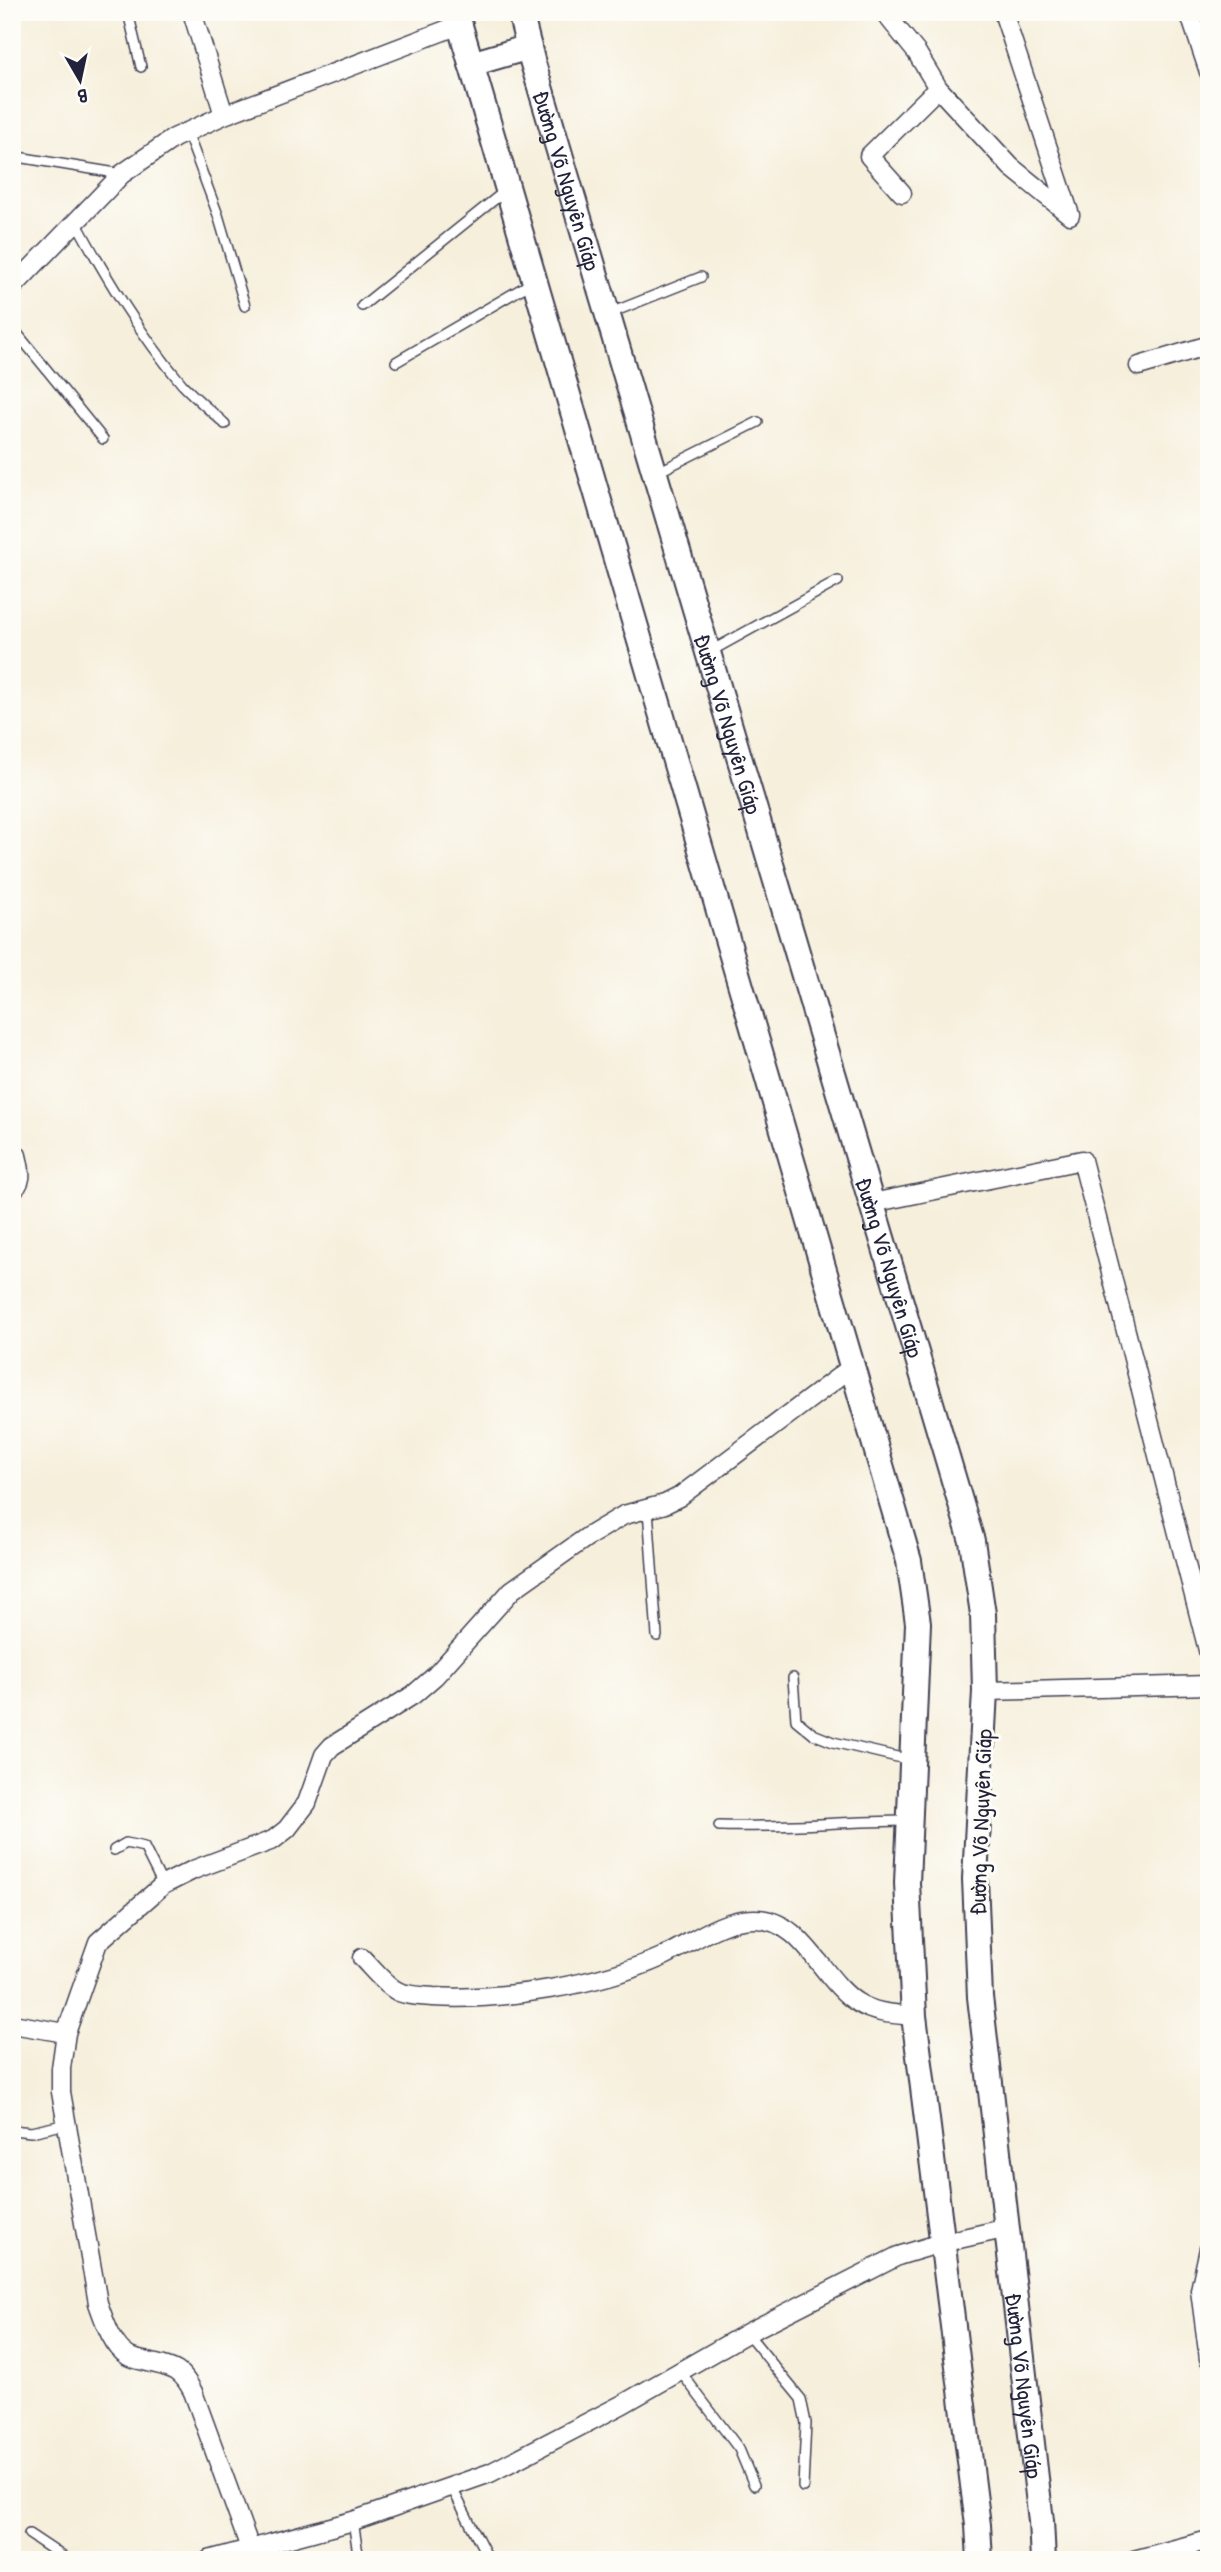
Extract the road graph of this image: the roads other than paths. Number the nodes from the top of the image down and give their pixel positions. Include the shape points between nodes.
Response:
1 (128, 12) edge
2 (191, 12) edge
3 (520, 12) edge
4 (884, 12) edge
5 (1003, 12) edge
6 (1189, 12) edge
7 (458, 18) edge
8 (529, 47) junction
9 (471, 64) junction
10 (141, 67) dead end
11 (1209, 72) edge
12 (938, 88) junction
13 (224, 115) junction
14 (186, 132) junction
15 (12, 156) edge
16 (122, 174) junction
17 (508, 190) junction
18 (902, 192) dead end
19 (76, 222) junction
20 (701, 277) dead end
21 (534, 281) junction
22 (12, 288) edge
23 (245, 306) dead end
24 (362, 306) dead end
25 (608, 314) junction
26 (12, 327) edge
27 (1209, 345) edge
28 (396, 362) dead end
29 (1139, 366) dead end
30 (758, 422) dead end
31 (225, 424) dead end
32 (103, 439) dead end
33 (656, 473) junction
34 (838, 581) dead end
35 (709, 652) junction
36 (21, 1153) dead end
37 (12, 1196) edge
38 (872, 1203) junction
39 (852, 1367) junction
40 (648, 1509) junction
41 (657, 1636) dead end
42 (1209, 1654) edge
43 (793, 1678) dead end
44 (1209, 1685) edge
45 (985, 1691) junction
46 (912, 1760) junction
47 (909, 1821) junction
48 (719, 1826) dead end
49 (114, 1850) dead end
50 (163, 1885) junction
51 (362, 1958) dead end
52 (914, 2016) junction
53 (12, 2024) edge
54 (66, 2033) junction
55 (66, 2124) junction
56 (12, 2130) edge
57 (1008, 2228) junction
58 (941, 2243) junction
59 (1209, 2249) edge
60 (747, 2333) junction
61 (1209, 2359) edge
62 (680, 2371) junction
63 (754, 2485) dead end
64 (803, 2487) dead end
65 (452, 2488) junction
66 (352, 2521) junction
67 (29, 2534) dead end
68 (1209, 2540) edge
69 (250, 2548) junction
70 (68, 2560) edge
71 (209, 2560) edge
72 (359, 2560) edge
73 (489, 2560) edge
74 (980, 2560) edge
75 (1043, 2560) edge
76 (1134, 2560) edge

1 - 10 lane
2 - 13 street
3 - 8 main road, Đường Võ Nguyên Giáp
4 - 12 street
5 - 12 street via 1070,215 1011,167
6 - 11 street
7 - 9 main road
7 - 13 street
8 - 9 main road
8 - 25 main road, Đường Võ Nguyên Giáp
9 - 17 main road
12 - 18 street via 869,156
13 - 14 street
14 - 16 street
14 - 23 lane via 218,215
15 - 16 lane
16 - 19 street
17 - 21 main road
17 - 24 lane
19 - 22 street
19 - 31 lane via 112,289 154,348 184,386
20 - 25 lane
21 - 28 lane
21 - 39 main road
25 - 33 main road, Đường Võ Nguyên Giáp
26 - 32 lane
27 - 29 street
30 - 33 lane
33 - 35 main road, Đường Võ Nguyên Giáp
34 - 35 lane
35 - 38 main road, Đường Võ Nguyên Giáp
36 - 37 lane via 27,1177 20,1192
38 - 42 street via 1082,1160
38 - 45 main road, Đường Võ Nguyên Giáp via 972,1541 983,1614
39 - 40 street via 679,1497
39 - 46 main road via 909,1561 918,1623
40 - 41 lane
40 - 50 street via 624,1515 587,1537 512,1590 435,1676 332,1746 324,1755 307,1803 273,1840
43 - 46 lane via 796,1720 813,1734
44 - 45 street
45 - 57 main road, Đường Võ Nguyên Giáp via 975,1879 980,1997
46 - 47 main road
47 - 48 lane
47 - 52 main road via 907,1883
49 - 50 lane via 126,1843 144,1847
50 - 54 street via 98,1942
51 - 52 street via 397,1992 461,1999 566,1986 620,1972 735,1921 756,1918 774,1922 799,1939 840,1989 859,2004 880,2013
52 - 58 main road
53 - 54 street
54 - 55 street via 61,2068
55 - 56 lane via 31,2132
55 - 69 street via 104,2319 129,2357 185,2376
57 - 58 street
57 - 75 main road, Đường Võ Nguyên Giáp
58 - 60 street via 898,2256
58 - 74 main road
59 - 61 street via 1200,2290
60 - 62 street
60 - 64 lane via 802,2399 806,2423
62 - 63 lane via 739,2449
62 - 65 street via 502,2467
65 - 66 street
65 - 73 lane
66 - 69 street
66 - 72 lane
67 - 70 lane
68 - 76 street
69 - 71 street

